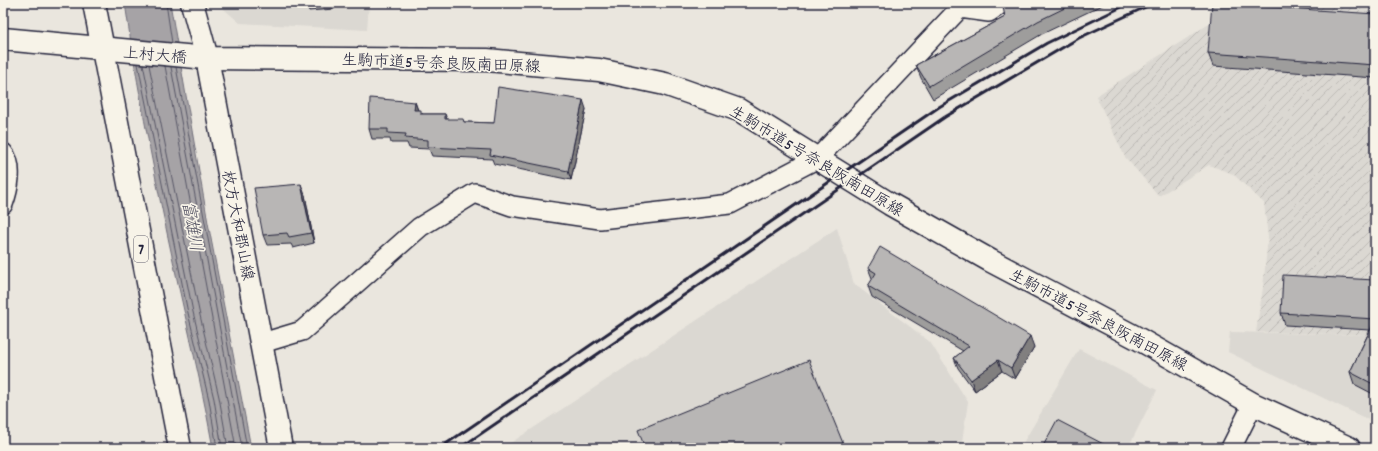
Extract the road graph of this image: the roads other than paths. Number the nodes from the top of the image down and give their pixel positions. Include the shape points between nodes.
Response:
1 (94, 3) edge
2 (192, 3) edge
3 (1002, 3) edge
4 (3, 39) edge
5 (102, 50) junction
6 (207, 58) junction
7 (3, 153) edge
8 (818, 158) junction
9 (3, 204) edge
10 (262, 343) junction
11 (1253, 404) junction
12 (180, 448) edge
13 (281, 448) edge
14 (1231, 448) edge
15 (1349, 448) edge

1 - 5 street, 7
2 - 6 street, 枚方大和郡山線
3 - 8 street via 989,12 960,8
4 - 5 street
5 - 6 street, 上村大橋
5 - 12 street, 7
6 - 8 street, 生駒市道5号奈良阪南田原線 via 487,60 599,70 665,84 739,110
6 - 10 street, 枚方大和郡山線
7 - 9 street via 9,170 8,192
8 - 10 street via 730,204 600,219 512,206 475,192 420,227 302,331
8 - 11 street, 生駒市道5号奈良阪南田原線 via 890,204
10 - 13 street, 枚方大和郡山線
11 - 14 street
11 - 15 street, 生駒市道5号奈良阪南田原線

